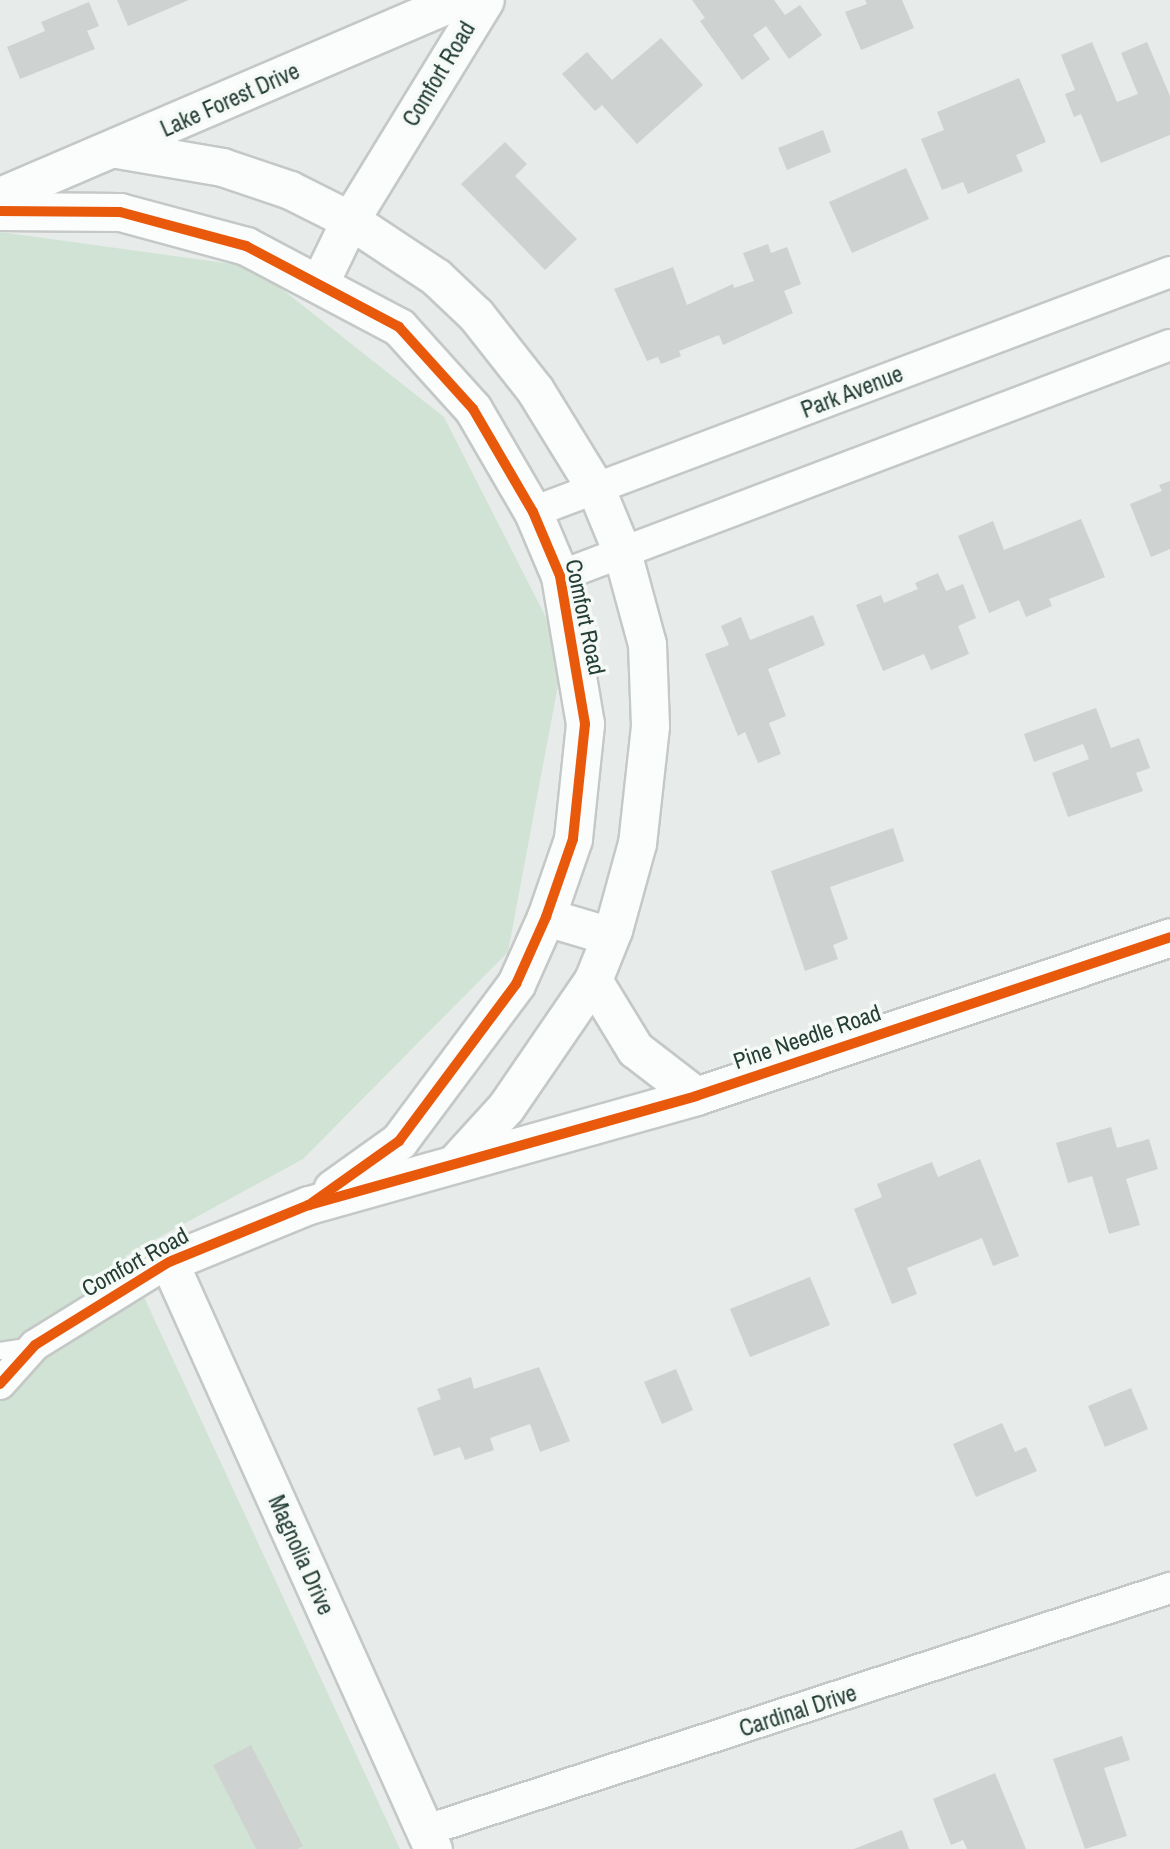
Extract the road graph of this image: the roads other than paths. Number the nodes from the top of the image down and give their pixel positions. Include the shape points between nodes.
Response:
1 (457, 0) edge
2 (485, 0) edge
3 (117, 149) junction
4 (0, 196) edge
5 (0, 211) edge
6 (350, 220) junction
7 (1170, 272) edge
8 (320, 282) junction
9 (1170, 345) edge
10 (596, 489) junction
11 (533, 512) junction
12 (622, 552) junction
13 (560, 576) junction
14 (546, 918) junction
15 (610, 936) junction
16 (1170, 937) edge
17 (593, 980) junction
18 (696, 1096) junction
19 (454, 1164) junction
20 (309, 1205) junction
21 (169, 1262) junction
22 (35, 1345) junction
23 (0, 1351) edge
24 (0, 1384) edge
25 (1170, 1588) edge
26 (428, 1840) edge

1 - 3 street, Lake Forest Drive
2 - 6 street, Comfort Road
3 - 4 street, Lake Forest Drive
3 - 6 street via 222,167 290,190
5 - 8 street, Comfort Road via 120,212 246,246
6 - 8 street, Comfort Road
6 - 10 street via 436,277 476,315 535,390
7 - 10 street, Park Avenue
8 - 11 street, Comfort Road via 399,327 473,409
9 - 12 street
10 - 11 street, Park Avenue
10 - 12 street
11 - 13 street, Comfort Road
12 - 13 street
12 - 15 street via 646,644 650,726 637,843
13 - 14 street, Comfort Road via 585,724 573,839
14 - 15 street
14 - 20 street, Comfort Road via 516,984 399,1141
15 - 17 street
16 - 18 street, Pine Needle Road
17 - 18 street via 635,1049
17 - 19 street via 506,1107
18 - 19 street, Pine Needle Road
19 - 20 street, Comfort Road
20 - 21 street, Comfort Road
21 - 22 street, Comfort Road
21 - 26 street, Magnolia Drive
22 - 23 lane
22 - 24 street, Comfort Road
25 - 26 street, Cardinal Drive

